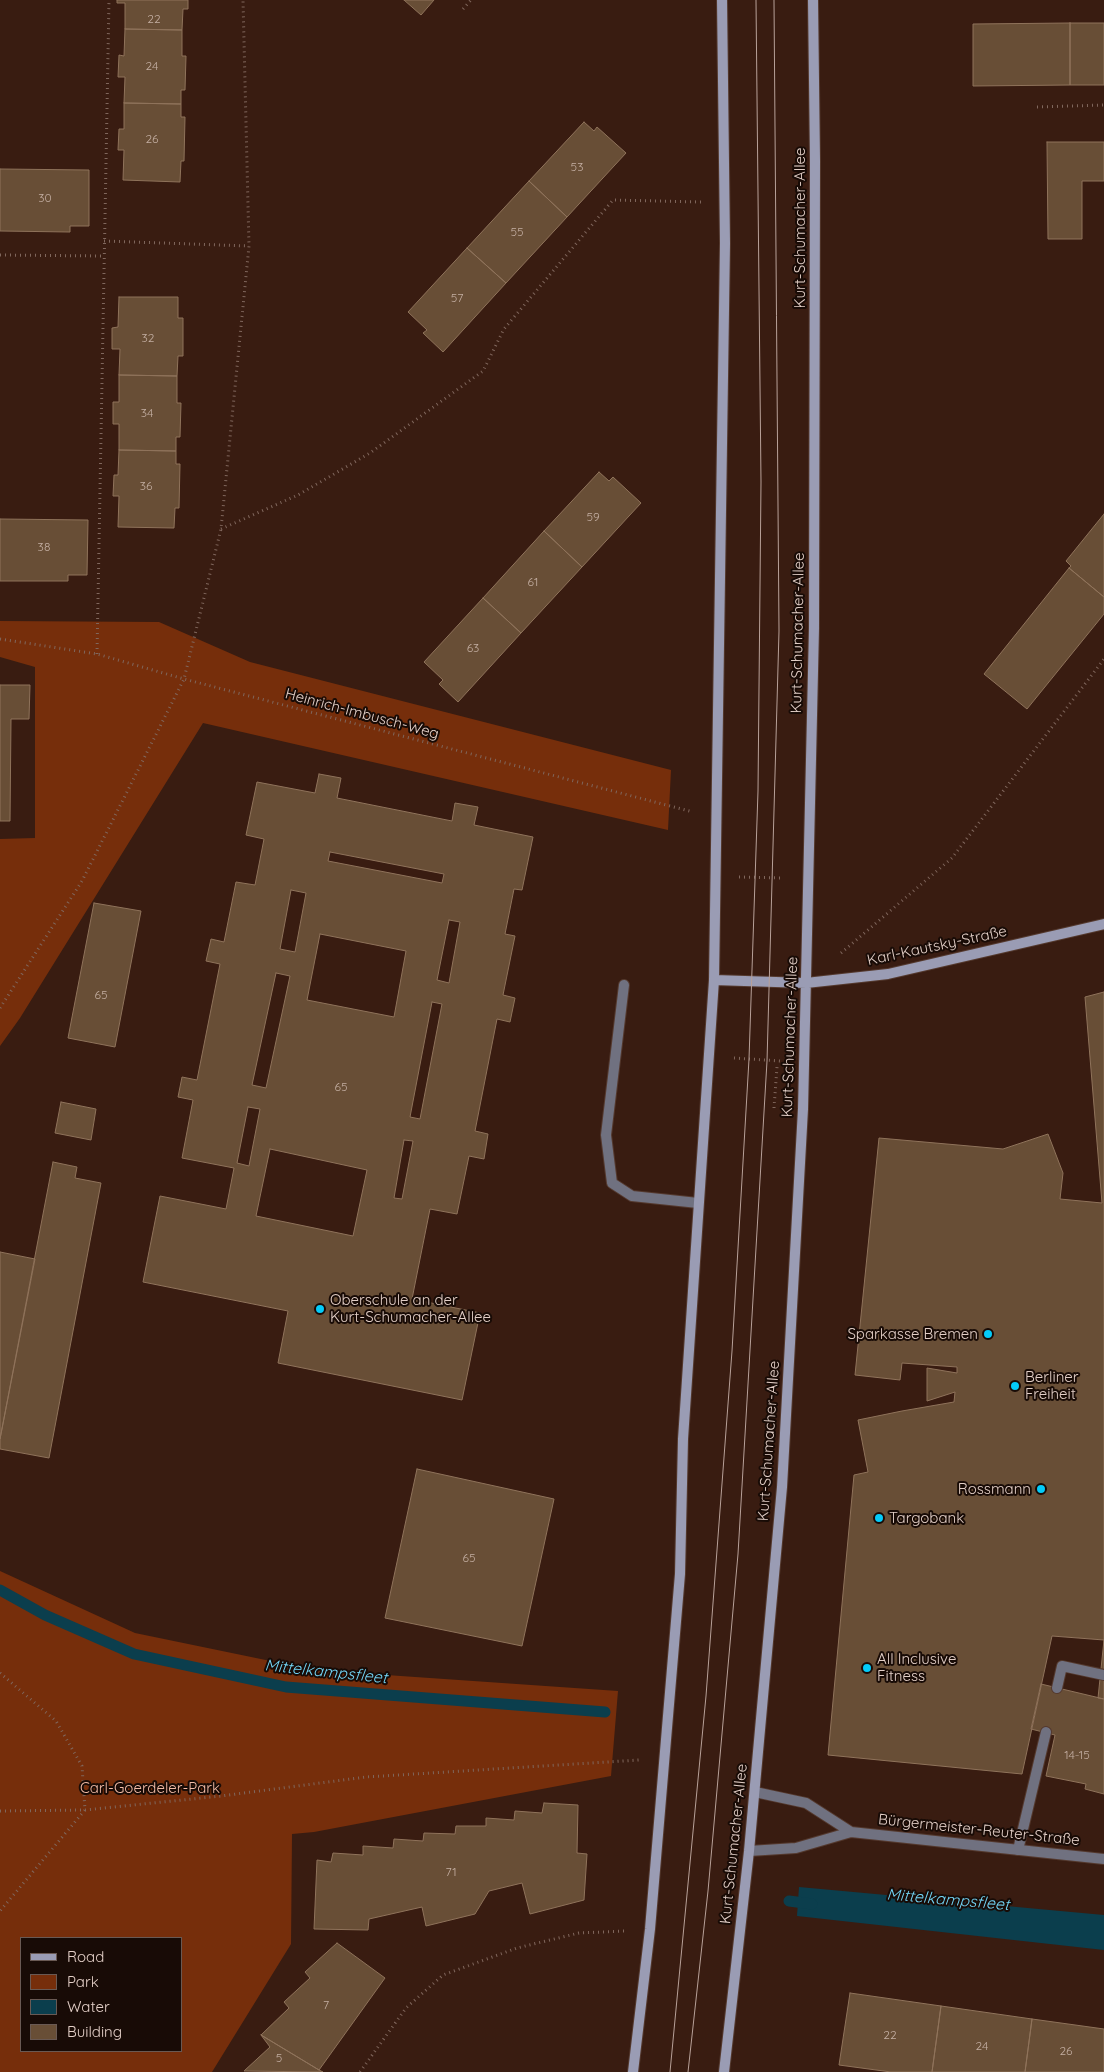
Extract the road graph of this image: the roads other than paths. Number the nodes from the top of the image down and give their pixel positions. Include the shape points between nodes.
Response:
1 (722, 0) edge
2 (813, 0) edge
3 (1104, 924) edge
4 (714, 980) junction
5 (806, 983) junction
6 (624, 986) dead end
7 (698, 1203) junction
8 (1104, 1674) edge
9 (1057, 1688) dead end
10 (1046, 1732) dead end
11 (755, 1792) junction
12 (851, 1832) junction
13 (1018, 1850) junction
14 (749, 1851) junction
15 (1104, 1859) edge
16 (633, 2072) edge
17 (724, 2072) edge

1 - 4 street via 724,202
2 - 5 street, Kurt-Schumacher-Allee via 814,628
3 - 5 street, Karl-Kautsky-Straße via 888,974
4 - 5 street, Karl-Kautsky-Straße
4 - 7 street
5 - 11 street, Kurt-Schumacher-Allee via 805,1063 782,1487
6 - 7 street via 606,1135 612,1183 632,1196
7 - 16 street via 683,1439 680,1574 650,1929
8 - 9 street via 1062,1666
10 - 13 street
11 - 12 street, Bürgermeister-Reuter-Straße via 806,1803
11 - 14 street, Kurt-Schumacher-Allee
12 - 13 street, Bürgermeister-Reuter-Straße
12 - 14 street, Bürgermeister-Reuter-Straße via 796,1848
13 - 15 street, Bürgermeister-Reuter-Straße
14 - 17 street, Kurt-Schumacher-Allee

